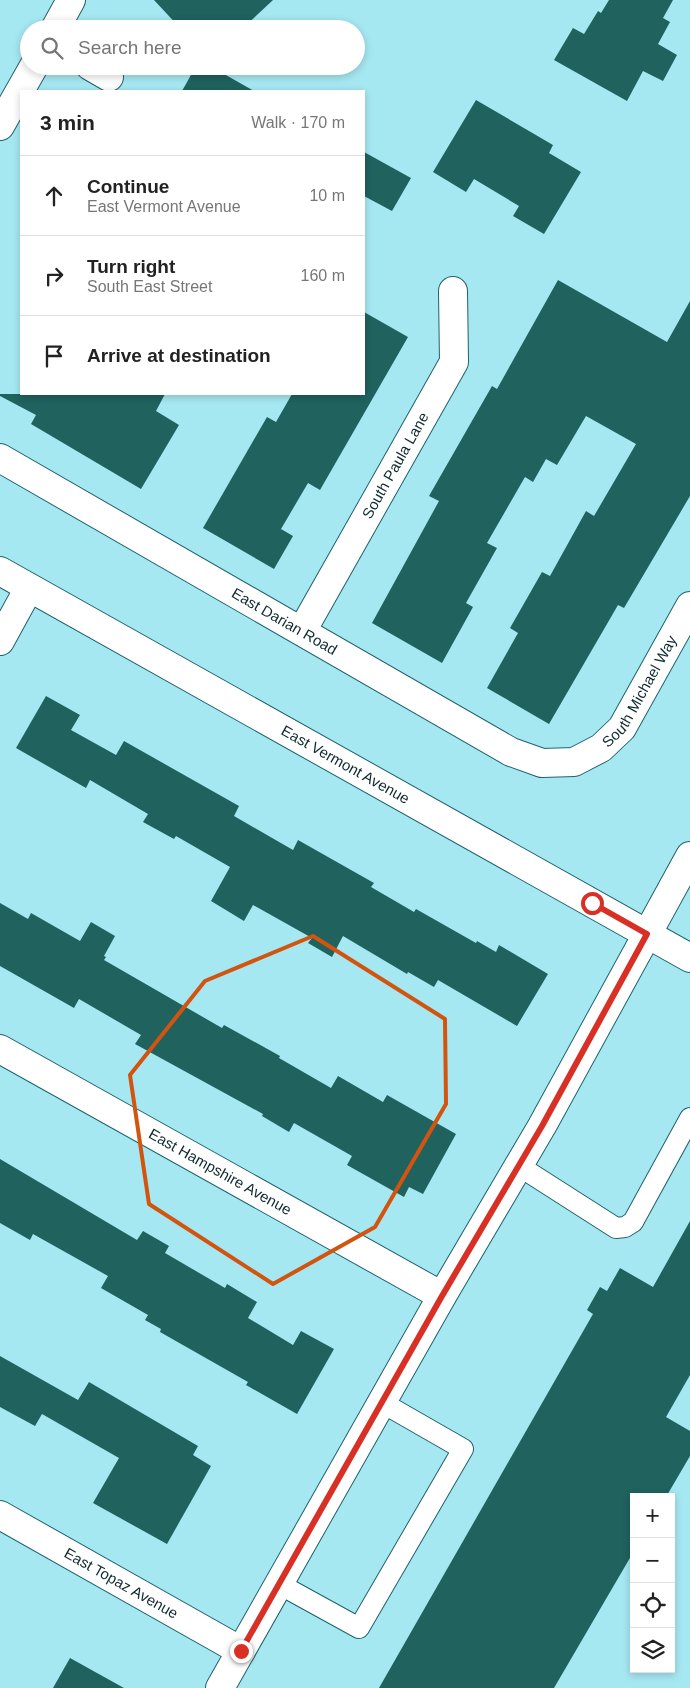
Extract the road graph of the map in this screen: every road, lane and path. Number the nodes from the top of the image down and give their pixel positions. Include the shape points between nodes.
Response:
1 (71, 0) edge
2 (60, 20) edge
3 (29, 75) edge
4 (20, 90) edge
5 (20, 91) edge
6 (0, 126) edge
7 (453, 291) dead end
8 (0, 458) edge
9 (0, 571) edge
10 (29, 588) junction
11 (690, 606) edge
12 (302, 631) junction
13 (0, 641) edge
14 (574, 762) joint
15 (690, 856) edge
16 (647, 934) junction
17 (690, 958) edge
18 (0, 1049) edge
19 (690, 1118) edge
20 (519, 1166) junction
21 (442, 1296) junction
22 (382, 1402) junction
23 (0, 1515) edge
24 (279, 1584) junction
25 (241, 1651) junction
26 (220, 1688) edge

1 - 2 street
3 - 4 street
5 - 6 street
7 - 12 street, South Paula Lane via 454,362
8 - 12 street, East Darian Road
9 - 10 street, East Vermont Avenue
10 - 13 street
10 - 16 street, East Vermont Avenue
11 - 14 street, South Michael Way via 622,728 601,748
12 - 14 street, East Darian Road via 511,752 542,763
15 - 16 street
16 - 17 street, East Vermont Avenue
16 - 20 street
18 - 21 street, East Hampshire Avenue
19 - 20 lane via 633,1222 625,1227 616,1228
20 - 21 street
21 - 22 street
22 - 24 street
22 - 24 lane via 463,1449 359,1628
23 - 25 street, East Topaz Avenue
24 - 25 street
25 - 26 street

